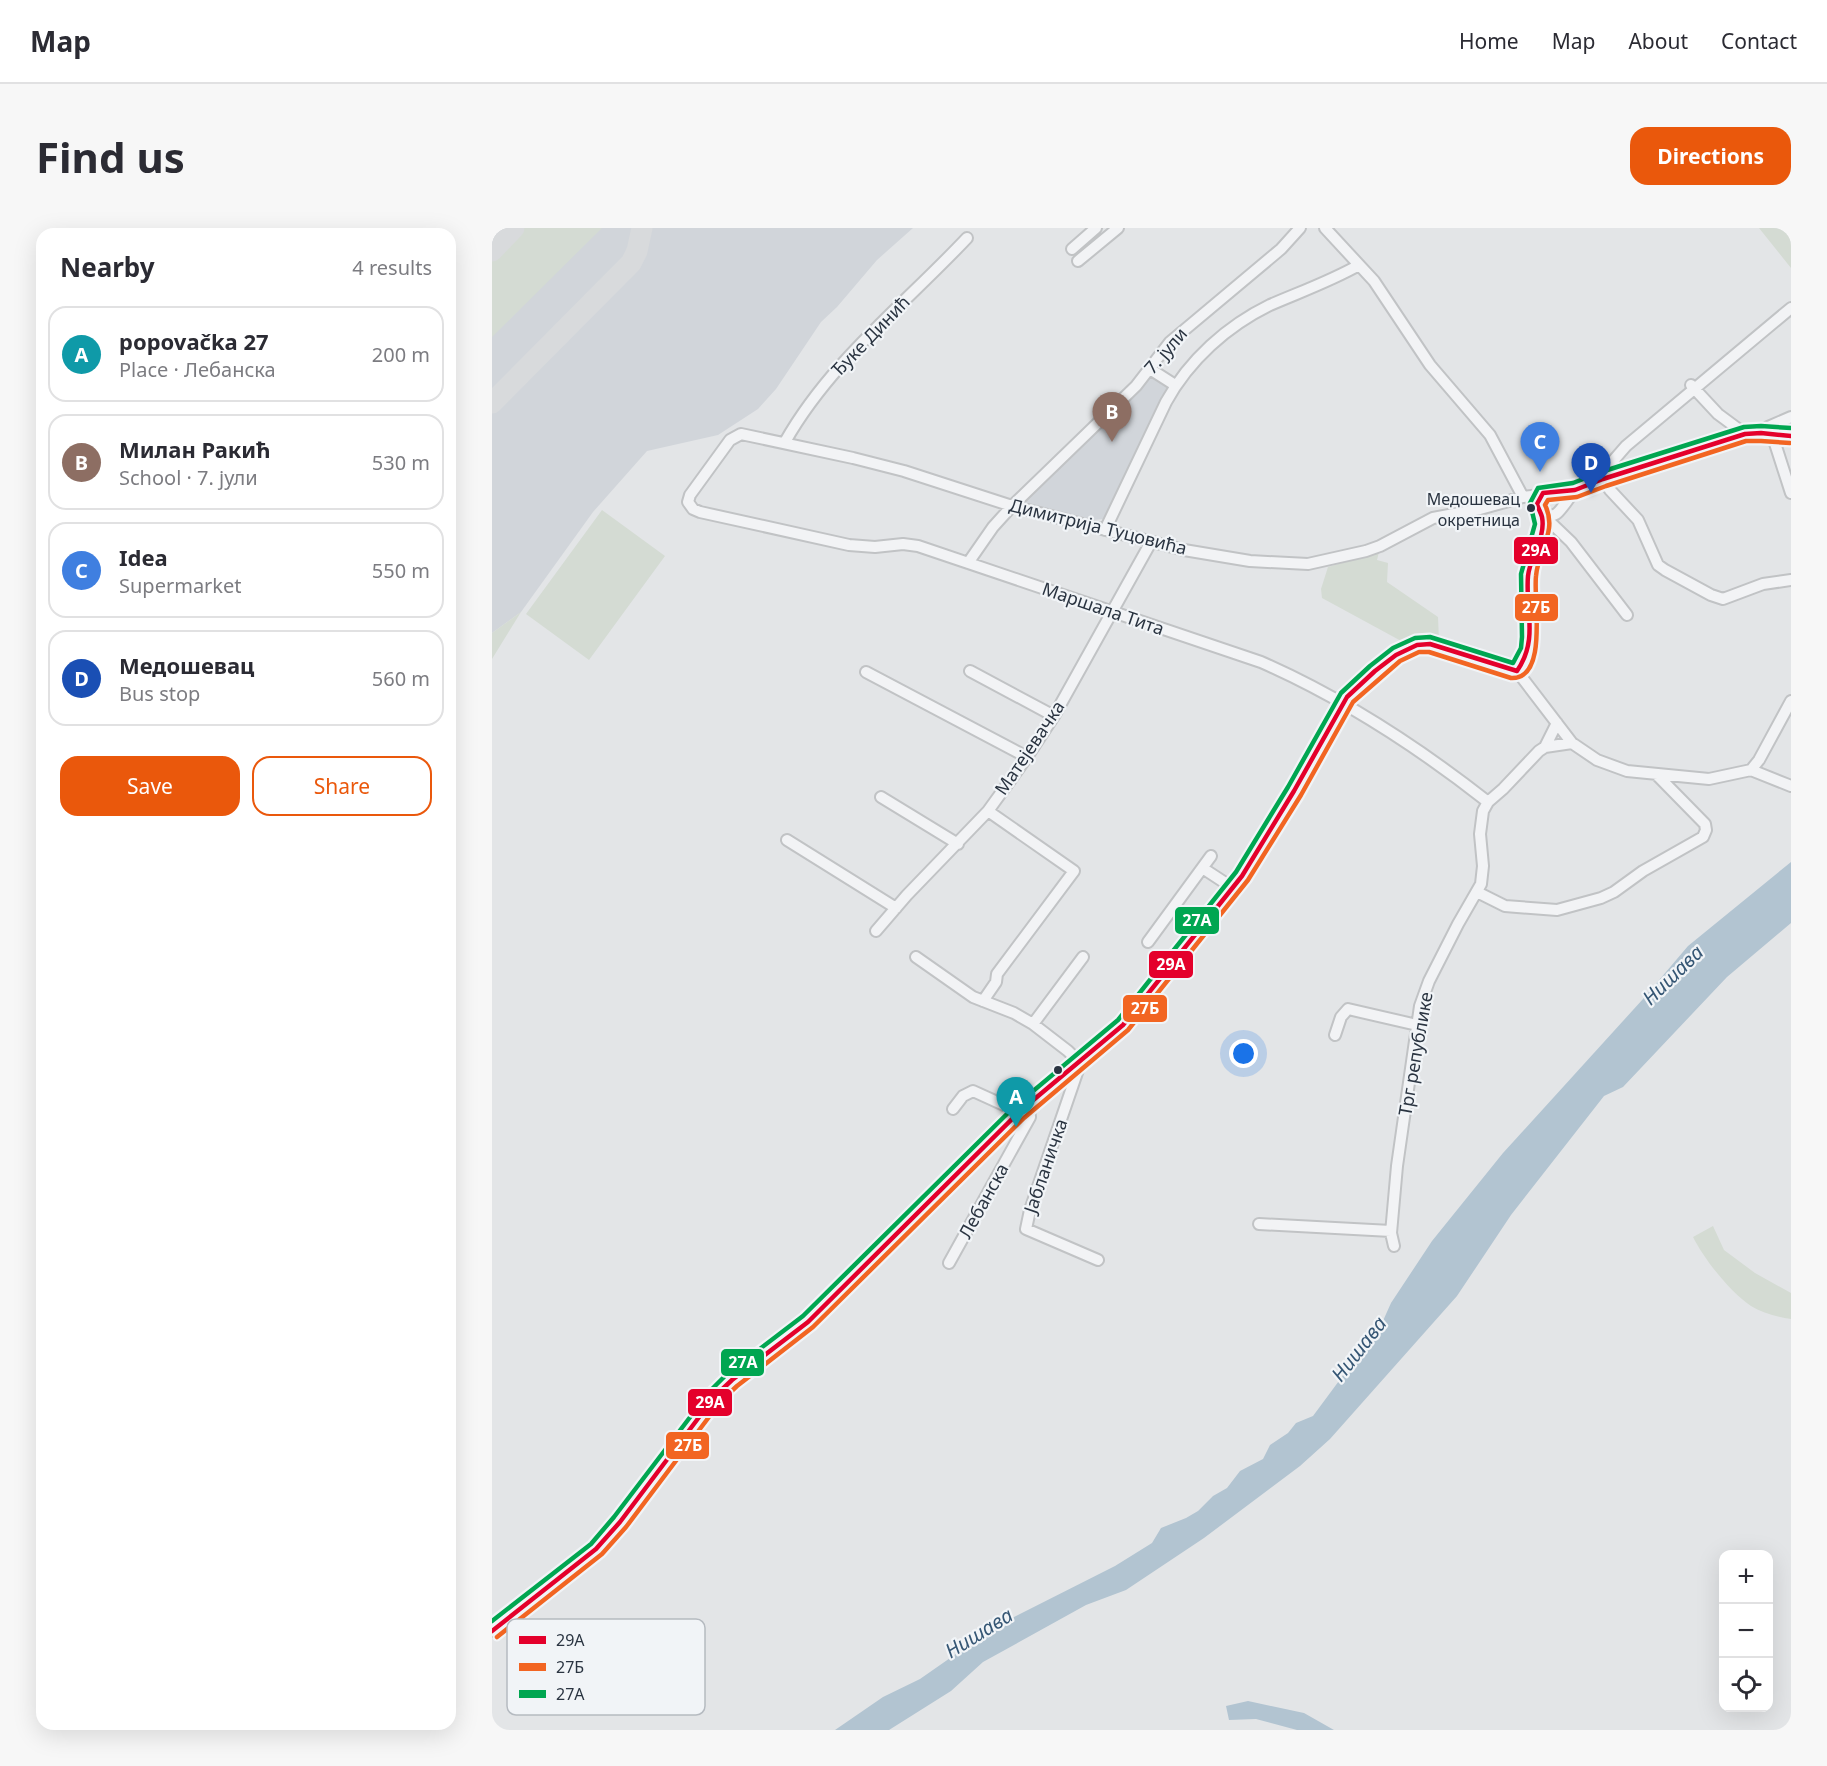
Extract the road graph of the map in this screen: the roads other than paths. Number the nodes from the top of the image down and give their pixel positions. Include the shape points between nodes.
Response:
1 (1096, 228) edge
2 (1118, 228) edge
3 (1300, 228) edge
4 (1325, 228) edge
5 (967, 238) dead end
6 (1072, 249) dead end
7 (1078, 261) dead end
8 (1359, 265) junction
9 (1791, 308) edge
10 (1150, 369) junction
11 (1175, 385) junction
12 (1692, 387) junction
13 (1791, 417) edge
14 (1766, 433) junction
15 (1745, 434) junction
16 (1791, 436) edge
17 (785, 442) junction
18 (1603, 479) junction
19 (1575, 490) junction
20 (1555, 492) junction
21 (1791, 493) edge
22 (688, 502) joint
23 (1012, 506) junction
24 (1562, 506) junction
25 (1540, 509) junction
26 (1105, 530) junction
27 (1151, 542) junction
28 (968, 563) junction
29 (1791, 580) edge
30 (1112, 613) junction
31 (1627, 615) dead end
32 (970, 671) dead end
33 (1517, 671) junction
34 (866, 672) dead end
35 (1791, 701) edge
36 (1343, 703) junction
37 (1054, 716) junction
38 (1557, 723) junction
39 (1572, 743) junction
40 (1545, 747) junction
41 (1027, 757) junction
42 (1751, 770) junction
43 (1656, 774) junction
44 (1791, 786) edge
45 (881, 797) dead end
46 (1488, 802) junction
47 (988, 811) junction
48 (788, 840) dead end
49 (958, 843) junction
50 (1211, 856) dead end
51 (1204, 869) junction
52 (1233, 888) junction
53 (1477, 892) junction
54 (896, 908) junction
55 (876, 931) dead end
56 (1148, 942) dead end
57 (916, 957) dead end
58 (1083, 957) dead end
59 (983, 1001) junction
60 (1033, 1024) junction
61 (1417, 1025) junction
62 (1335, 1035) dead end
63 (1078, 1062) junction
64 (953, 1109) dead end
65 (1022, 1109) junction
66 (1259, 1224) dead end
67 (1391, 1231) junction
68 (1394, 1246) dead end
69 (1098, 1260) dead end
70 (949, 1263) dead end
71 (507, 1619) edge
72 (507, 1619) edge
73 (492, 1631) edge

1 - 6 street
2 - 7 street
3 - 10 street, 7. јули via 1281,249 1170,342
4 - 8 street
5 - 17 street, Ђуке Динић via 836,371
8 - 11 street via 1252,315 1208,347
8 - 25 street via 1430,365 1490,435
9 - 12 street
10 - 11 street
10 - 23 street, 7. јули
11 - 26 street
12 - 15 street
12 - 18 street via 1615,457
13 - 14 street via 1768,427
14 - 15 street
14 - 16 street
14 - 21 street
15 - 18 street
17 - 22 street, Димитрија Туцовића via 735,435 694,488
17 - 23 street, Димитрија Туцовића via 904,471
18 - 19 street
18 - 29 street via 1638,520 1658,565 1711,595 1723,599 1763,584
19 - 20 street, Димитрија Туцовића
19 - 24 street
20 - 24 street via 1561,497
20 - 25 street, Димитрија Туцовића via 1546,491
22 - 28 street, Маршала Тита via 700,512 849,545 903,543
23 - 26 street, Димитрија Туцовића
23 - 28 street, 7. јули
24 - 25 street via 1558,513
25 - 27 street, Димитрија Туцовића via 1480,509 1433,518 1380,546 1308,564 1250,561
25 - 31 street via 1571,542
25 - 33 street via 1528,575 1528,652
26 - 27 street, Димитрија Туцовића
27 - 30 street, Матејевачка
28 - 30 street, Маршала Тита
30 - 36 street, Маршала Тита via 1262,662
30 - 37 street, Матејевачка
32 - 37 street
33 - 36 street via 1422,644 1385,662
33 - 38 street
34 - 41 street
35 - 42 street
36 - 46 street, Маршала Тита via 1438,763
36 - 52 street
37 - 41 street, Матејевачка
38 - 39 street
38 - 40 street
39 - 40 street
39 - 43 street via 1608,765
40 - 46 street
41 - 47 street, Матејевачка
42 - 43 street via 1708,779
42 - 44 street
43 - 53 street via 1705,824 1703,837 1614,892 1557,910 1505,906
45 - 49 street
46 - 53 street, Трг републике via 1481,823 1483,866
47 - 49 street, Матејевачка
47 - 59 street via 1074,871 997,974
48 - 54 street
49 - 54 street, Матејевачка
50 - 51 street
51 - 52 street
51 - 56 street
52 - 63 street via 1124,1026
53 - 61 street, Трг републике via 1429,981
54 - 55 street, Матејевачка
57 - 59 street
58 - 60 street
59 - 60 street
60 - 63 street
61 - 62 street via 1347,1009
61 - 67 street, Трг републике
63 - 65 street
63 - 69 street, Јабланичка via 1026,1229
64 - 65 street via 973,1091
65 - 70 street, Лебанска via 1029,1110 1030,1117
65 - 72 street via 808,1322 715,1396 596,1549
66 - 67 street
67 - 68 street, Трг републике
71 - 73 street

